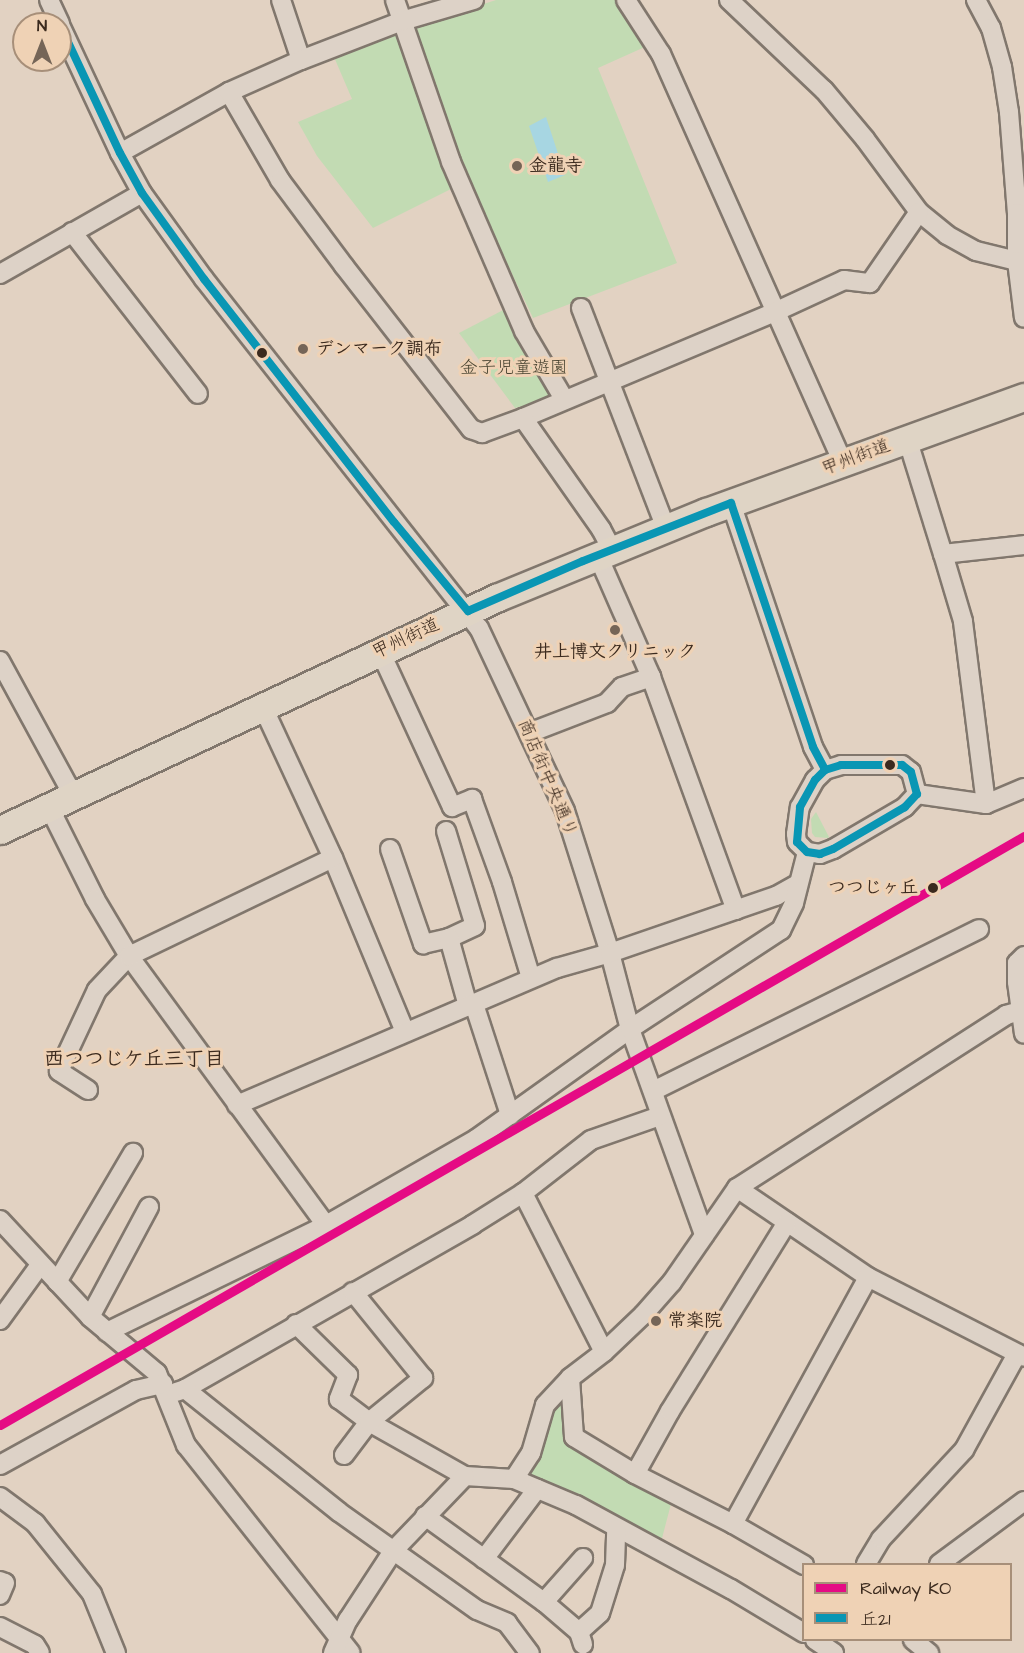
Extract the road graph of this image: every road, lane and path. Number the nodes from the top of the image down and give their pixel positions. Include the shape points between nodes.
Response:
1 (281, 0) edge
2 (396, 0) edge
3 (474, 0) edge
4 (626, 0) edge
5 (729, 0) edge
6 (976, 0) edge
7 (402, 21) junction
8 (72, 50) edge
9 (302, 60) junction
10 (229, 92) junction
11 (1017, 109) edge
12 (1018, 144) edge
13 (120, 153) junction
14 (142, 193) junction
15 (919, 212) junction
16 (72, 232) junction
17 (1020, 252) edge
18 (0, 274) edge
19 (581, 308) dead end
20 (777, 311) junction
21 (1024, 318) edge
22 (610, 380) junction
23 (198, 394) dead end
24 (1024, 397) edge
25 (564, 399) junction
26 (523, 418) junction
27 (907, 438) junction
28 (843, 463) junction
29 (732, 503) junction
30 (666, 528) junction
31 (1024, 545) edge
32 (605, 553) junction
33 (943, 554) junction
34 (468, 611) junction
35 (380, 651) junction
36 (0, 661) edge
37 (651, 677) junction
38 (262, 705) junction
39 (529, 733) junction
40 (825, 770) junction
41 (1024, 788) edge
42 (917, 794) junction
43 (74, 795) junction
44 (986, 804) junction
45 (49, 807) junction
46 (0, 830) edge
47 (446, 831) dead end
48 (390, 849) dead end
49 (807, 852) junction
50 (333, 858) junction
51 (798, 884) junction
52 (736, 910) junction
53 (980, 929) dead end
54 (449, 938) junction
55 (610, 952) junction
56 (129, 956) junction
57 (1024, 956) edge
58 (531, 978) junction
59 (471, 1005) junction
60 (1021, 1006) edge
61 (630, 1029) junction
62 (405, 1032) junction
63 (1024, 1034) edge
64 (88, 1090) dead end
65 (653, 1091) junction
66 (237, 1105) junction
67 (510, 1115) junction
68 (660, 1116) junction
69 (133, 1153) dead end
70 (737, 1188) junction
71 (523, 1193) junction
72 (149, 1207) dead end
73 (0, 1220) edge
74 (787, 1222) junction
75 (326, 1225) junction
76 (704, 1234) junction
77 (40, 1265) junction
78 (868, 1277) junction
79 (57, 1282) junction
80 (353, 1293) junction
81 (90, 1317) junction
82 (0, 1320) edge
83 (296, 1324) junction
84 (107, 1332) junction
85 (604, 1352) junction
86 (1021, 1356) edge
87 (570, 1378) junction
88 (185, 1389) junction
89 (164, 1390) junction
90 (369, 1422) junction
91 (344, 1455) dead end
92 (0, 1465) edge
93 (635, 1474) junction
94 (465, 1476) junction
95 (514, 1479) junction
96 (537, 1489) junction
97 (0, 1497) edge
98 (1020, 1510) edge
99 (425, 1516) junction
100 (733, 1524) junction
101 (616, 1529) junction
102 (393, 1551) junction
103 (583, 1558) dead end
104 (484, 1559) junction
105 (867, 1563) edge
106 (940, 1563) edge
107 (802, 1564) edge
108 (0, 1581) edge
109 (0, 1595) edge
110 (544, 1602) junction
111 (0, 1627) edge
112 (802, 1632) edge
113 (914, 1641) edge
114 (342, 1648) edge
115 (40, 1653) edge
116 (116, 1653) edge
117 (530, 1653) edge
118 (929, 1653) edge

1 - 9 street
2 - 7 street
3 - 7 street
4 - 20 street via 661,54
5 - 15 street via 824,90
6 - 11 street via 991,28
7 - 9 street
7 - 25 street via 451,162 524,331
8 - 13 street, 商店街中央通り
9 - 10 street
10 - 13 street
10 - 26 street via 280,180 471,429 482,433
11 - 12 street
12 - 17 street
13 - 14 street, 商店街中央通り
14 - 16 street
14 - 34 street, 商店街中央通り via 204,279
15 - 17 street via 947,235 976,251
15 - 20 street via 870,283 844,280
16 - 18 street
16 - 23 street
17 - 21 street
19 - 22 street
20 - 22 street
20 - 28 street
22 - 25 street
22 - 30 street
24 - 27 highway, 甲州街道
25 - 26 street
26 - 32 street via 601,529
27 - 28 highway, 甲州街道
27 - 33 street
28 - 29 highway, 甲州街道
29 - 30 highway, 甲州街道
29 - 40 street via 813,747
30 - 32 highway, 甲州街道
31 - 33 street
32 - 34 highway, 甲州街道
32 - 37 street
33 - 44 street via 963,621
34 - 35 highway, 甲州街道
34 - 39 street, 商店街中央通り
35 - 38 highway, 甲州街道
35 - 58 street via 452,807 472,799
36 - 43 street
37 - 39 street via 622,687 607,703
37 - 52 street
38 - 43 highway, 甲州街道
38 - 50 street
39 - 55 street, 商店街中央通り via 565,811
40 - 42 street via 841,765 902,765 911,772
40 - 49 street via 800,807 797,842
41 - 44 street
42 - 44 street
42 - 49 street via 906,807 833,849 820,854
43 - 45 highway, 甲州街道
45 - 46 highway, 甲州街道
45 - 56 street
47 - 54 street via 475,926
48 - 54 street via 423,944
49 - 51 street
50 - 56 street
50 - 62 street
51 - 52 street
51 - 61 street via 795,903 781,930
52 - 55 street
53 - 65 street
54 - 59 street
55 - 58 street
55 - 61 street, 商店街中央通り
56 - 64 street via 97,990 59,1071
56 - 66 street
57 - 60 street via 1017,963
58 - 59 street
59 - 62 street
59 - 67 street
60 - 63 street
60 - 70 street
61 - 65 street, 商店街中央通り
61 - 67 street
62 - 66 street
65 - 68 street, 商店街中央通り
66 - 75 street
67 - 75 street via 476,1139
68 - 71 street via 591,1140
68 - 76 street, 商店街中央通り
69 - 79 street
70 - 74 street
70 - 76 street
71 - 80 street
71 - 85 street
72 - 81 street
73 - 77 street
74 - 78 street
74 - 93 street
75 - 84 street
76 - 85 street via 672,1282
77 - 79 street
77 - 82 street
78 - 86 street
78 - 100 street
79 - 81 street
80 - 83 street
80 - 90 street via 423,1378
81 - 84 street
83 - 88 street
83 - 90 street via 348,1375 339,1398
84 - 89 street via 157,1373
85 - 87 street
86 - 105 street via 963,1450 882,1539
87 - 93 street via 574,1437
87 - 95 street via 545,1405 531,1453
88 - 89 street
88 - 102 street
89 - 92 street via 136,1390
89 - 114 street via 186,1445
90 - 91 street
90 - 94 street
93 - 100 street
94 - 95 street
94 - 99 street
95 - 96 street
96 - 101 street via 576,1505
96 - 104 street
97 - 116 street via 35,1523 92,1594
98 - 106 street
99 - 102 street
99 - 104 street
100 - 107 street
101 - 110 street via 615,1565 600,1613 581,1638
101 - 112 street via 731,1589
102 - 114 street via 348,1620
102 - 117 street via 477,1610 507,1623
103 - 110 street
104 - 110 street
108 - 109 street via 5,1583
111 - 115 street via 35,1645
113 - 118 street

